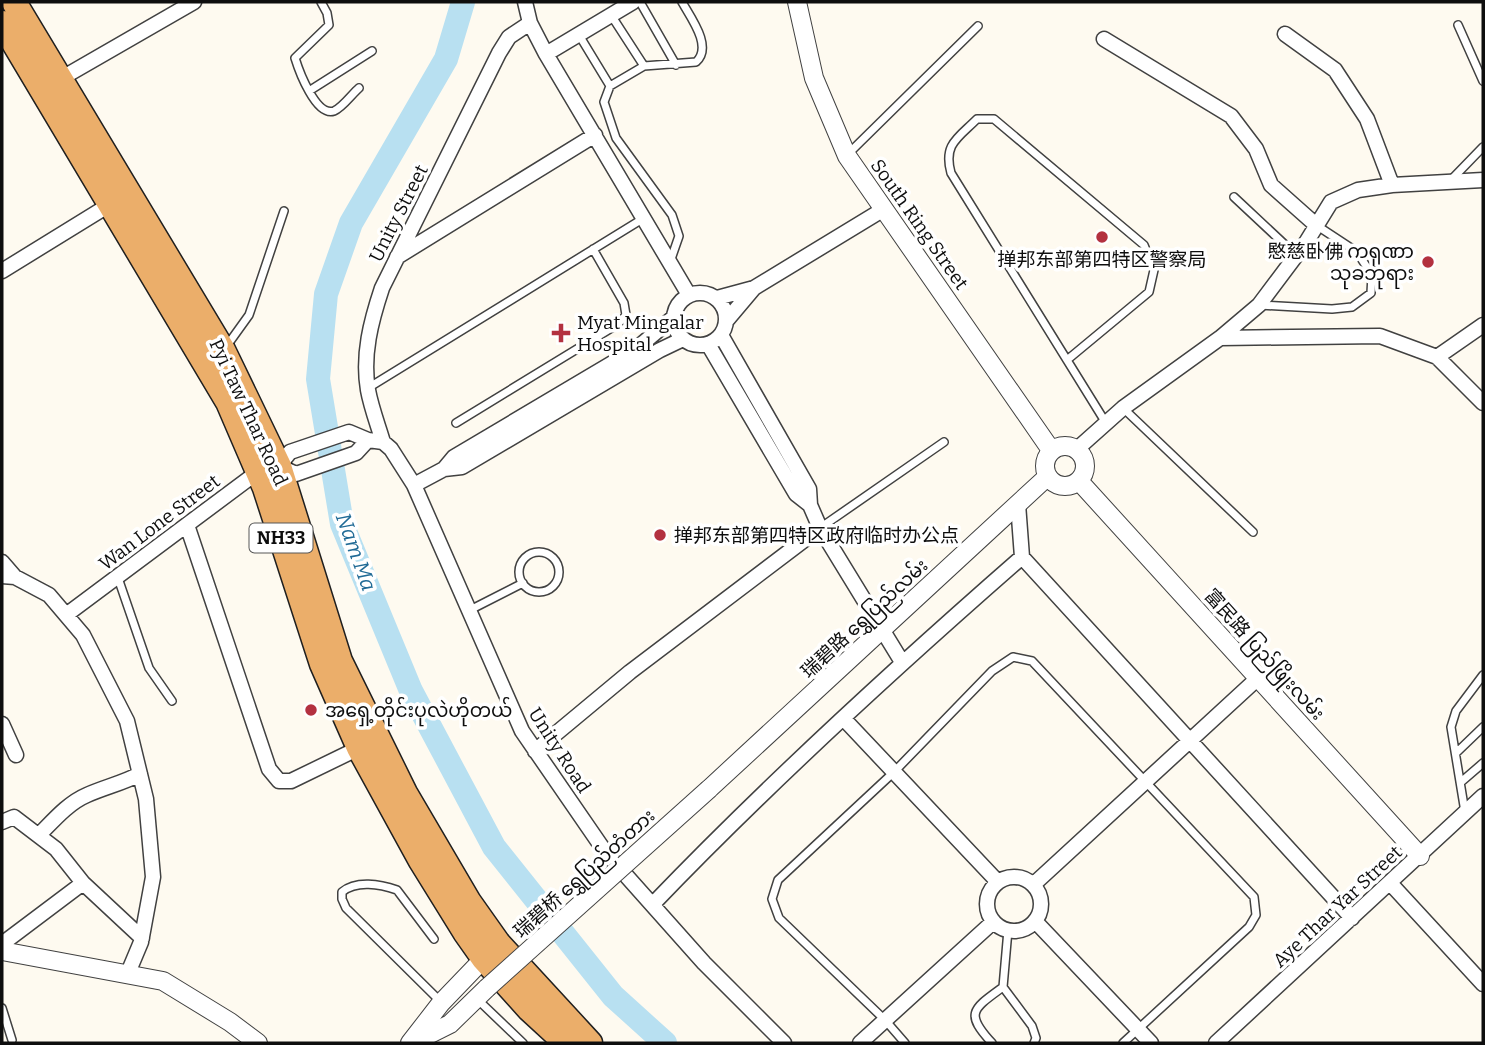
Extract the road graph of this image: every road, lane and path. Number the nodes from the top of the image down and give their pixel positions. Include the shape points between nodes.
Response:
1 (14, 2) edge
2 (194, 2) edge
3 (321, 2) edge
4 (525, 2) edge
5 (633, 2) edge
6 (640, 2) edge
7 (682, 2) edge
8 (797, 2) edge
9 (611, 15) junction
10 (2, 23) edge
11 (530, 23) junction
12 (978, 26) dead end
13 (1458, 26) dead end
14 (579, 34) junction
15 (1284, 34) dead end
16 (1104, 39) dead end
17 (372, 51) dead end
18 (546, 54) junction
19 (676, 65) junction
20 (644, 66) junction
21 (1483, 82) edge
22 (51, 84) junction
23 (610, 86) junction
24 (359, 88) dead end
25 (309, 91) junction
26 (595, 135) junction
27 (1483, 147) edge
28 (846, 156) junction
29 (1483, 180) edge
30 (1451, 181) junction
31 (1392, 185) junction
32 (1234, 197) dead end
33 (119, 199) junction
34 (884, 209) junction
35 (284, 211) dead end
36 (644, 218) junction
37 (1317, 225) junction
38 (593, 249) junction
39 (1297, 255) junction
40 (395, 259) junction
41 (670, 262) junction
42 (2, 271) edge
43 (754, 288) junction
44 (689, 295) junction
45 (717, 299) junction
46 (1259, 304) junction
47 (674, 317) junction
48 (727, 320) junction
49 (1483, 326) edge
50 (721, 335) junction
51 (1220, 338) junction
52 (683, 339) junction
53 (708, 344) junction
54 (223, 350) junction
55 (1437, 357) junction
56 (1067, 360) junction
57 (368, 388) junction
58 (1483, 403) edge
59 (1123, 408) junction
60 (456, 423) dead end
61 (1106, 423) junction
62 (375, 441) junction
63 (944, 442) dead end
64 (1077, 449) junction
65 (1051, 450) junction
66 (281, 466) junction
67 (444, 469) junction
68 (1047, 477) junction
69 (1079, 481) junction
70 (414, 485) junction
71 (1018, 504) junction
72 (810, 505) junction
73 (187, 525) junction
74 (820, 528) junction
75 (1253, 532) dead end
76 (1022, 557) junction
77 (2, 562) edge
78 (8, 576) edge
79 (118, 578) junction
80 (523, 583) junction
81 (467, 612) junction
82 (66, 615) junction
83 (883, 630) junction
84 (902, 662) junction
85 (1483, 675) edge
86 (1258, 678) junction
87 (172, 701) dead end
88 (843, 718) junction
89 (2, 724) edge
90 (1483, 727) edge
91 (1190, 741) junction
92 (359, 748) junction
93 (535, 751) junction
94 (1456, 753) junction
95 (16, 755) dead end
96 (1483, 763) edge
97 (894, 772) junction
98 (140, 774) junction
99 (1145, 782) junction
100 (1461, 782) junction
101 (709, 789) joint
102 (1483, 796) edge
103 (1465, 813) junction
104 (2, 822) edge
105 (39, 835) junction
106 (1420, 856) junction
107 (998, 881) junction
108 (83, 883) junction
109 (1390, 883) junction
110 (1034, 884) junction
111 (653, 904) junction
112 (1352, 918) junction
113 (1035, 920) junction
114 (993, 922) junction
115 (1008, 930) junction
116 (142, 938) junction
117 (434, 939) dead end
118 (2, 944) edge
119 (2, 951) edge
120 (491, 951) junction
121 (128, 974) junction
122 (1483, 984) edge
123 (1003, 987) junction
124 (481, 993) junction
125 (441, 1003) junction
126 (2, 1009) edge
127 (885, 1020) junction
128 (1138, 1030) junction
129 (12, 1040) dead end
130 (258, 1043) edge
131 (411, 1043) edge
132 (523, 1043) edge
133 (566, 1043) edge
134 (590, 1043) edge
135 (784, 1043) edge
136 (860, 1043) edge
137 (905, 1043) edge
138 (992, 1043) edge
139 (1034, 1043) edge
140 (1123, 1043) edge
141 (1152, 1043) edge
142 (1216, 1043) edge

1 - 22 highway, Pyi Taw Thar Road / NH33
2 - 22 street
3 - 25 lane via 329,26 295,58
4 - 11 street
5 - 9 street
6 - 19 lane
7 - 19 lane via 703,50 696,62
8 - 28 street, South Ring Street via 814,78
9 - 14 street
9 - 20 lane
10 - 22 highway, Pyi Taw Thar Road / NH33
11 - 18 street
11 - 40 street, Unity Street via 509,37
12 - 28 lane
13 - 21 lane
14 - 18 street
14 - 23 lane
15 - 31 street via 1335,69 1367,119
16 - 37 street via 1231,116 1256,149 1271,185
17 - 25 lane
18 - 26 street
19 - 20 lane
20 - 23 lane
22 - 33 highway, Pyi Taw Thar Road / NH33
23 - 41 lane via 604,102 616,138 676,225 679,236
24 - 25 lane via 329,112
26 - 36 street
26 - 40 street
27 - 30 lane
28 - 34 street, South Ring Street
29 - 30 street
30 - 31 street
31 - 37 street via 1357,190 1331,202
32 - 39 lane
33 - 42 street
33 - 54 highway, Pyi Taw Thar Road / NH33
33 - 66 highway, Pyi Taw Thar Road / NH33 via 228,402
34 - 43 street
34 - 65 street, South Ring Street
35 - 54 lane via 248,315
36 - 38 lane
36 - 41 street
37 - 39 street
37 - 46 lane via 1357,252 1372,275 1371,293 1352,307 1332,309
38 - 57 lane
38 - 60 lane via 624,303 626,315
39 - 46 street
40 - 57 street, Unity Street via 371,320
41 - 44 street
43 - 45 street
43 - 48 street
44 - 45 street via 704,293
44 - 47 street
45 - 48 street
46 - 51 street
47 - 52 street
47 - 67 street via 636,349 454,457
48 - 50 street
49 - 55 street
50 - 53 street
50 - 72 street via 809,489
51 - 55 street via 1380,336
51 - 59 street
52 - 53 street
52 - 67 street via 462,467
53 - 72 street via 796,494
54 - 66 highway, Pyi Taw Thar Road / NH33
55 - 58 street
56 - 56 lane via 951,173 949,147 977,119 994,119 1144,245 1154,270 1149,292
56 - 61 lane
57 - 62 street, Unity Street
59 - 61 street
59 - 75 lane
61 - 64 street
62 - 66 street via 356,453
62 - 66 street via 349,432
62 - 70 street, Unity Road via 399,460
63 - 74 lane
64 - 65 street via 1064,445
64 - 69 street via 1085,464
65 - 68 street via 1045,460
66 - 73 street, Wan Lone Street
66 - 92 highway, Pyi Taw Thar Road / NH33 via 322,664
66 - 120 highway, Pyi Taw Thar Road / NH33 via 340,661
67 - 70 street
68 - 69 street via 1062,486
68 - 71 street, 瑞碧路 ရွှေပြည်လမ်း
69 - 86 street, 富民路 ပြည်ဖြိုးလမ်း
70 - 81 street, Unity Road
71 - 76 street
71 - 83 street, 瑞碧路 ရွှေပြည်လမ်း
72 - 74 street
73 - 79 street, Wan Lone Street
73 - 92 street via 269,769 279,781 291,781
74 - 83 street
74 - 93 street via 630,672
76 - 84 street
76 - 91 street
77 - 78 street
78 - 82 street via 49,595
79 - 82 street, Wan Lone Street
79 - 87 lane via 149,668
80 - 80 lane via 535,592 550,589 559,576 556,561 543,552 528,555 519,568
80 - 81 lane
81 - 93 street, Unity Road
82 - 98 street via 82,635 127,721
83 - 84 street
83 - 101 street, 瑞碧路 ရွှေပြည်လမ်း
84 - 88 street
85 - 94 lane via 1456,711 1451,727
86 - 91 street
86 - 106 street, 富民路 ပြည်ဖြိုးလမ်း
88 - 97 street
88 - 111 street
89 - 95 street
90 - 94 lane
91 - 99 street
91 - 112 street
92 - 120 highway, Pyi Taw Thar Road / NH33 via 465,932
93 - 111 street, Unity Road via 606,853
94 - 100 lane
96 - 100 lane
97 - 99 lane via 992,671 1013,657 1032,661
97 - 107 street
97 - 127 lane via 778,880 772,899 779,918
98 - 105 street via 85,795
98 - 116 street via 153,877
99 - 110 street
99 - 128 lane via 1254,897 1256,915 1249,927
100 - 103 lane
101 - 124 street, 瑞碧桥 ရွှေပြည်တံတား, bridge
102 - 103 street, Aye Thar Yar Street
103 - 106 street, Aye Thar Yar Street
104 - 105 street via 14,817
105 - 108 street
106 - 109 street, Aye Thar Yar Street
107 - 110 street via 1019,876
107 - 114 street via 986,906
108 - 116 street
108 - 118 street
109 - 112 street, Aye Thar Yar Street
109 - 122 street
110 - 113 street via 1041,900
111 - 135 street, Unity Road
112 - 142 street, Aye Thar Yar Street
113 - 115 street via 1025,929
113 - 128 street
114 - 115 street
114 - 127 street
115 - 123 lane
116 - 121 street
117 - 125 lane via 397,890 371,885 349,886 342,892 346,908
119 - 121 street
120 - 125 street
120 - 133 highway, Pyi Taw Thar Road / NH33 via 529,1009
120 - 134 highway, Pyi Taw Thar Road / NH33
121 - 130 street via 163,981
123 - 138 lane via 981,1004 975,1015 977,1027
123 - 139 lane via 1032,1026
124 - 131 street via 450,1024
124 - 132 lane
125 - 131 street
126 - 129 lane
127 - 136 street
127 - 137 lane
128 - 140 lane
128 - 141 street

